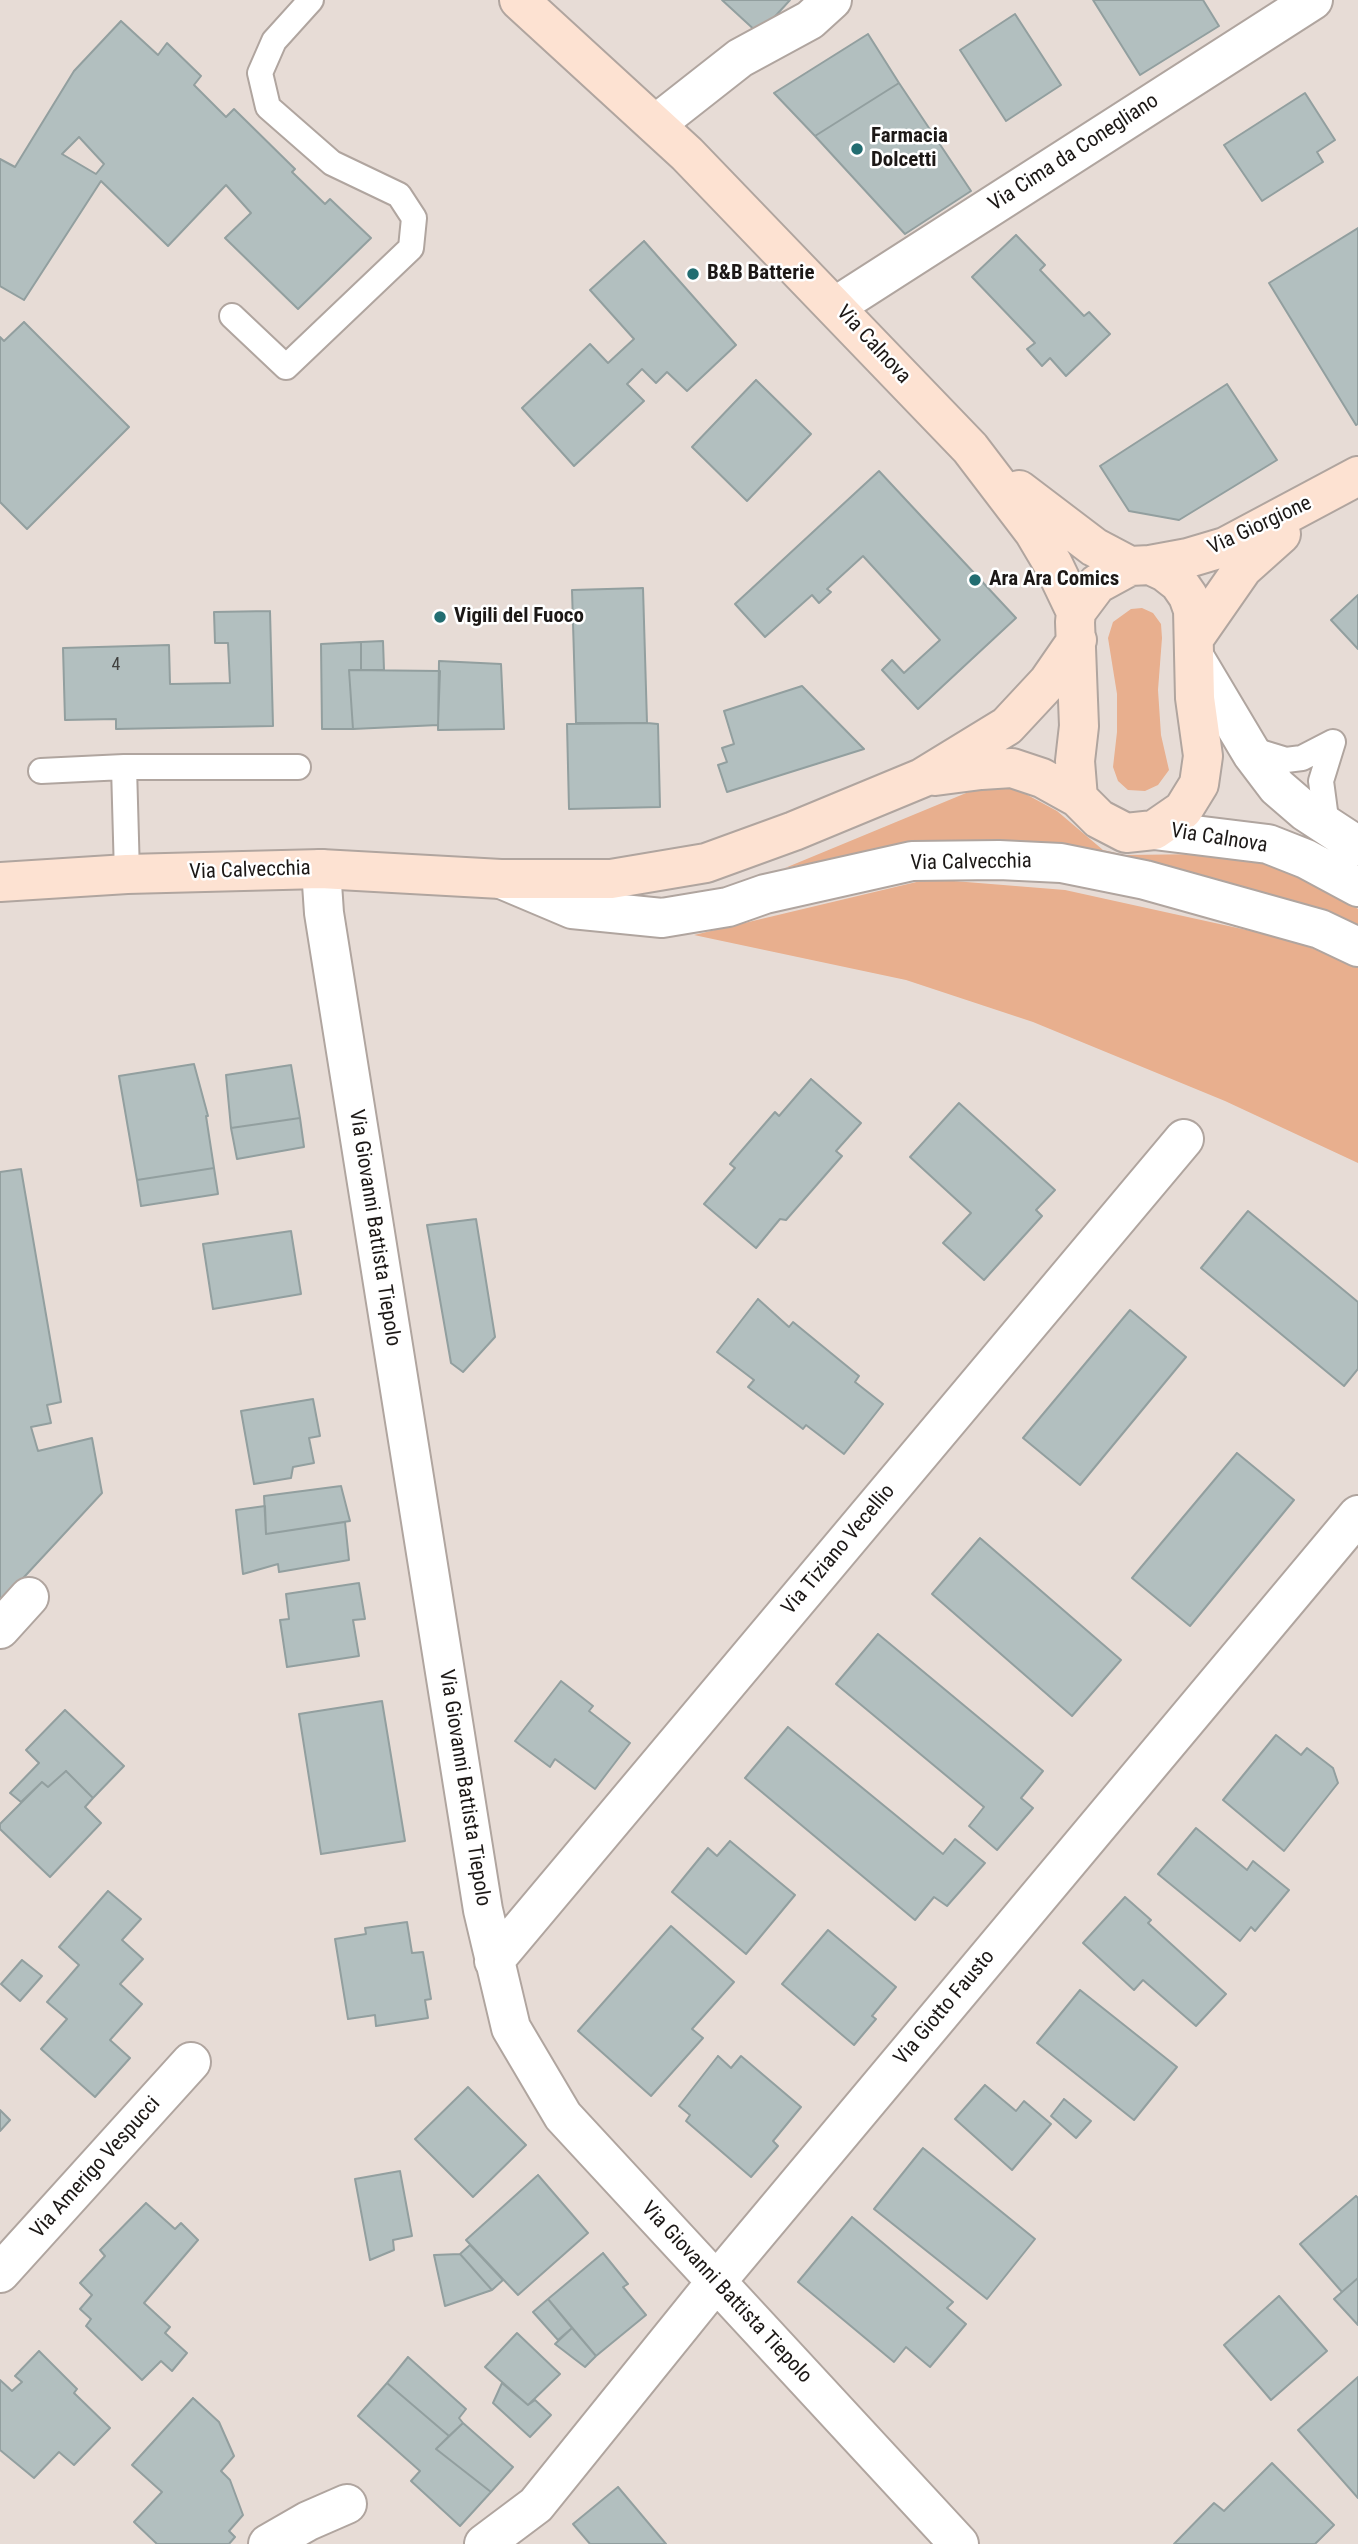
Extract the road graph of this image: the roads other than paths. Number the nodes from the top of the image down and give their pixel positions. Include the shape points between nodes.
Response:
1 (311, 0) edge
2 (519, 0) edge
3 (832, 0) edge
4 (1313, 0) edge
5 (656, 124) junction
6 (836, 306) junction
7 (232, 316) dead end
8 (970, 448) junction
9 (1343, 485) edge
10 (1140, 565) junction
11 (1076, 626) junction
12 (1195, 648) junction
13 (1250, 749) junction
14 (124, 767) junction
15 (298, 767) dead end
16 (41, 771) dead end
17 (922, 778) junction
18 (1078, 798) junction
19 (1154, 830) junction
20 (1343, 836) edge
21 (321, 869) junction
22 (127, 874) junction
23 (500, 879) junction
24 (0, 882) edge
25 (1358, 887) edge
26 (1358, 947) edge
27 (1184, 1139) dead end
28 (1358, 1515) edge
29 (29, 1597) dead end
30 (0, 1629) edge
31 (494, 1961) junction
32 (191, 2062) dead end
33 (0, 2273) edge
34 (716, 2282) junction
35 (347, 2504) dead end
36 (268, 2544) edge
37 (484, 2544) edge
38 (959, 2544) edge

1 - 7 lane via 274,41 260,74 268,107 332,163 399,195 414,218 411,248 286,367
2 - 5 main road, Via Calnova
3 - 5 street via 810,20 740,58
4 - 6 street, Via Cima da Conegliano
5 - 6 main road, Via Calnova
6 - 8 main road, Via Calnova
8 - 10 main road, Via Calnova via 1094,547
8 - 11 main road, Via Calnova via 1034,532 1053,564
9 - 10 main road, Via Giorgione via 1225,547
9 - 12 main road, Via Giorgione via 1243,568
10 - 11 main road, Via Giorgione via 1097,584
10 - 12 main road, Via Calnova via 1165,572 1188,596
11 - 17 main road, Via Calvecchia via 1048,682 1007,726
11 - 18 main road
12 - 13 street
12 - 19 main road, Via Calnova via 1195,698 1203,756 1199,784 1183,810
13 - 20 street via 1277,787
13 - 20 lane via 1286,760 1302,758 1333,742 1321,781
14 - 15 lane
14 - 16 lane
14 - 22 lane
17 - 18 main road, Via Calvecchia via 1012,768
17 - 23 main road, Via Calvecchia via 706,863 611,879
18 - 19 main road, Via Calvecchia via 1099,819 1126,833
19 - 25 street, Via Calnova via 1268,844
21 - 22 main road, Via Calvecchia
21 - 23 main road, Via Calvecchia
21 - 31 street, Via Giovanni Battista Tiepolo via 326,927
22 - 24 main road, Via Calvecchia
23 - 26 street, Via Calvecchia via 572,909 662,918 728,907 765,894 912,861 1061,863 1145,880 1320,929
27 - 31 street, Via Tiziano Vecellio
28 - 34 street, Via Giotto Fausto
29 - 30 street
31 - 34 street, Via Giovanni Battista Tiepolo via 511,2028 563,2116
32 - 33 street, Via Amerigo Vespucci
34 - 37 street, Via Giotto Fausto via 536,2504
34 - 38 street, Via Giovanni Battista Tiepolo
35 - 36 street

